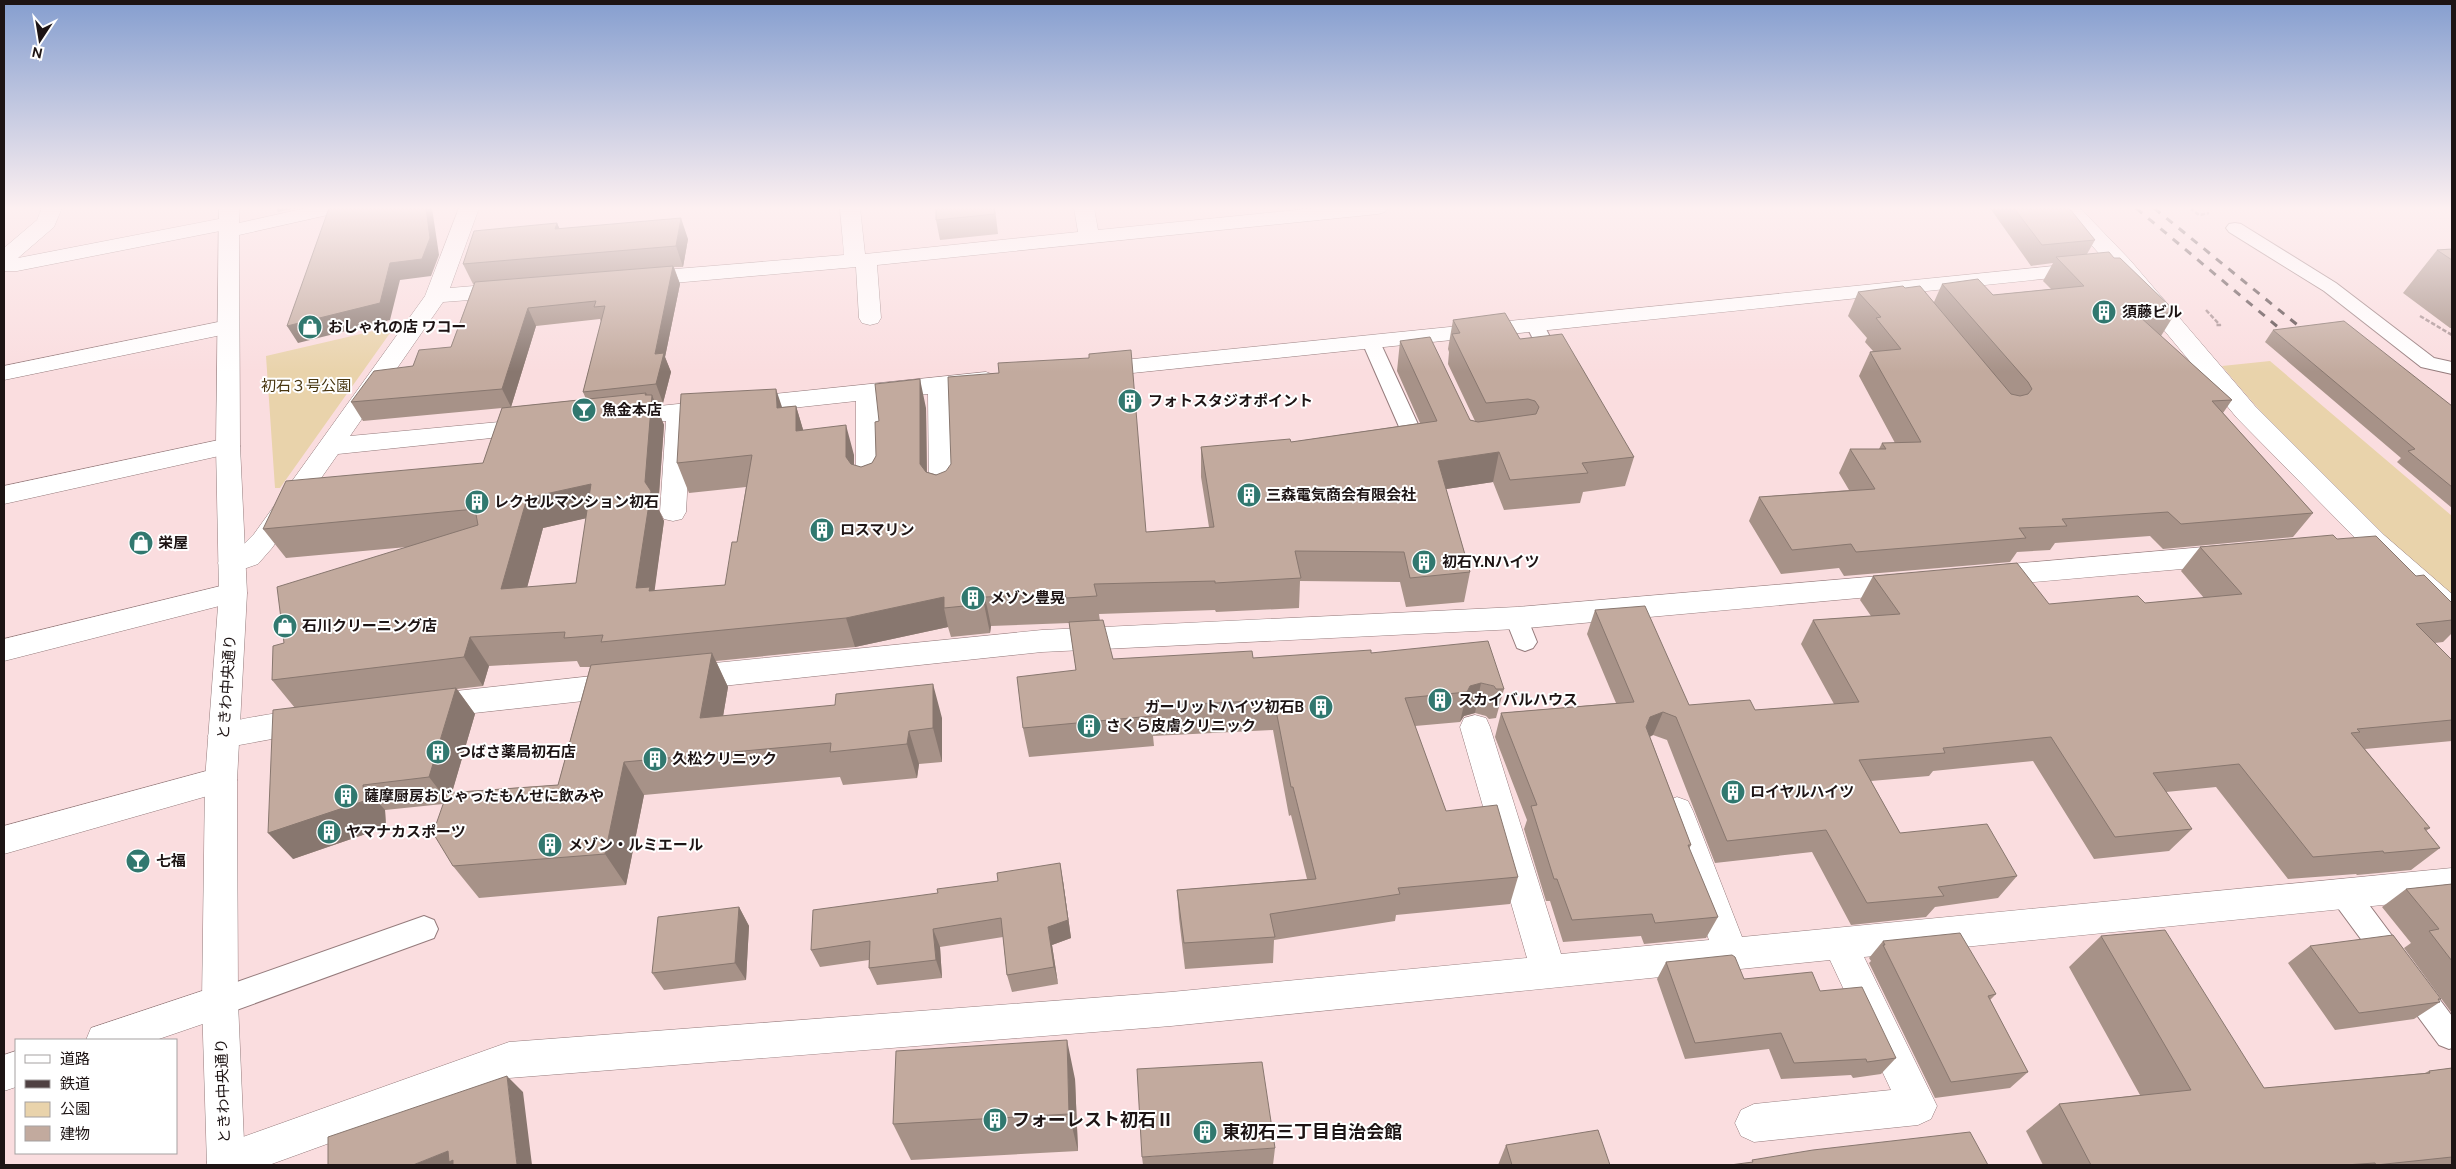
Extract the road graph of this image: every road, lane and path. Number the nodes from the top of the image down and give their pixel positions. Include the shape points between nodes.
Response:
1 (29, 263) edge
2 (229, 263) edge
3 (449, 263) edge
4 (842, 263) edge
5 (861, 263) edge
6 (2119, 263) edge
7 (2291, 263) edge
8 (4, 265) edge
9 (2122, 266) junction
10 (621, 281) edge
11 (533, 288) edge
12 (436, 296) junction
13 (870, 318) dead end
14 (228, 327) junction
15 (1371, 342) junction
16 (2452, 368) edge
17 (1068, 372) edge
18 (4, 373) edge
19 (1009, 378) edge
20 (940, 385) junction
21 (868, 393) junction
22 (679, 412) junction
23 (599, 420) edge
24 (550, 425) edge
25 (1398, 436) edge
26 (228, 446) junction
27 (331, 446) junction
28 (869, 486) edge
29 (942, 494) edge
30 (4, 495) edge
31 (673, 512) dead end
32 (2376, 542) junction
33 (2346, 545) edge
34 (2257, 553) edge
35 (232, 563) junction
36 (1961, 579) edge
37 (1932, 582) edge
38 (233, 593) junction
39 (2452, 610) edge
40 (4, 650) edge
41 (406, 709) edge
42 (339, 717) edge
43 (1475, 727) dead end
44 (223, 736) junction
45 (221, 780) junction
46 (1668, 788) edge
47 (4, 840) edge
48 (2452, 883) edge
49 (2345, 895) junction
50 (424, 928) dead end
51 (1840, 944) junction
52 (1732, 955) junction
53 (1549, 972) junction
54 (220, 1002) junction
55 (2449, 1035) dead end
56 (107, 1039) edge
57 (1754, 1123) dead end
58 (226, 1163) edge

1 - 8 street
2 - 14 street, ときわ中央通り
3 - 12 street
4 - 10 street
5 - 13 street
6 - 9 street
7 - 16 lane via 2330,287 2428,363
9 - 15 street via 1908,295 1538,331 1428,346
9 - 32 street via 2246,412
11 - 12 street
12 - 27 street
14 - 18 street
14 - 26 street, ときわ中央通り
15 - 17 street
15 - 25 lane via 1412,433
19 - 20 street
20 - 21 street
20 - 29 street
21 - 22 street
21 - 28 street
22 - 23 street
22 - 31 street
24 - 27 street
26 - 30 street
26 - 35 street, ときわ中央通り
27 - 35 street via 262,541 248,557
32 - 33 street
32 - 39 street
34 - 36 street
35 - 38 street, ときわ中央通り
37 - 41 street via 1521,630 1042,641
38 - 40 street
38 - 44 street, ときわ中央通り
42 - 44 street
43 - 53 street
44 - 45 street, ときわ中央通り
45 - 47 street
45 - 54 street, ときわ中央通り
46 - 52 street
48 - 49 street
49 - 51 street
49 - 55 lane
50 - 54 lane
51 - 52 street
51 - 57 street via 1918,1106
52 - 53 street
53 - 58 street via 1171,1009 509,1060
54 - 56 street
54 - 58 street, ときわ中央通り

